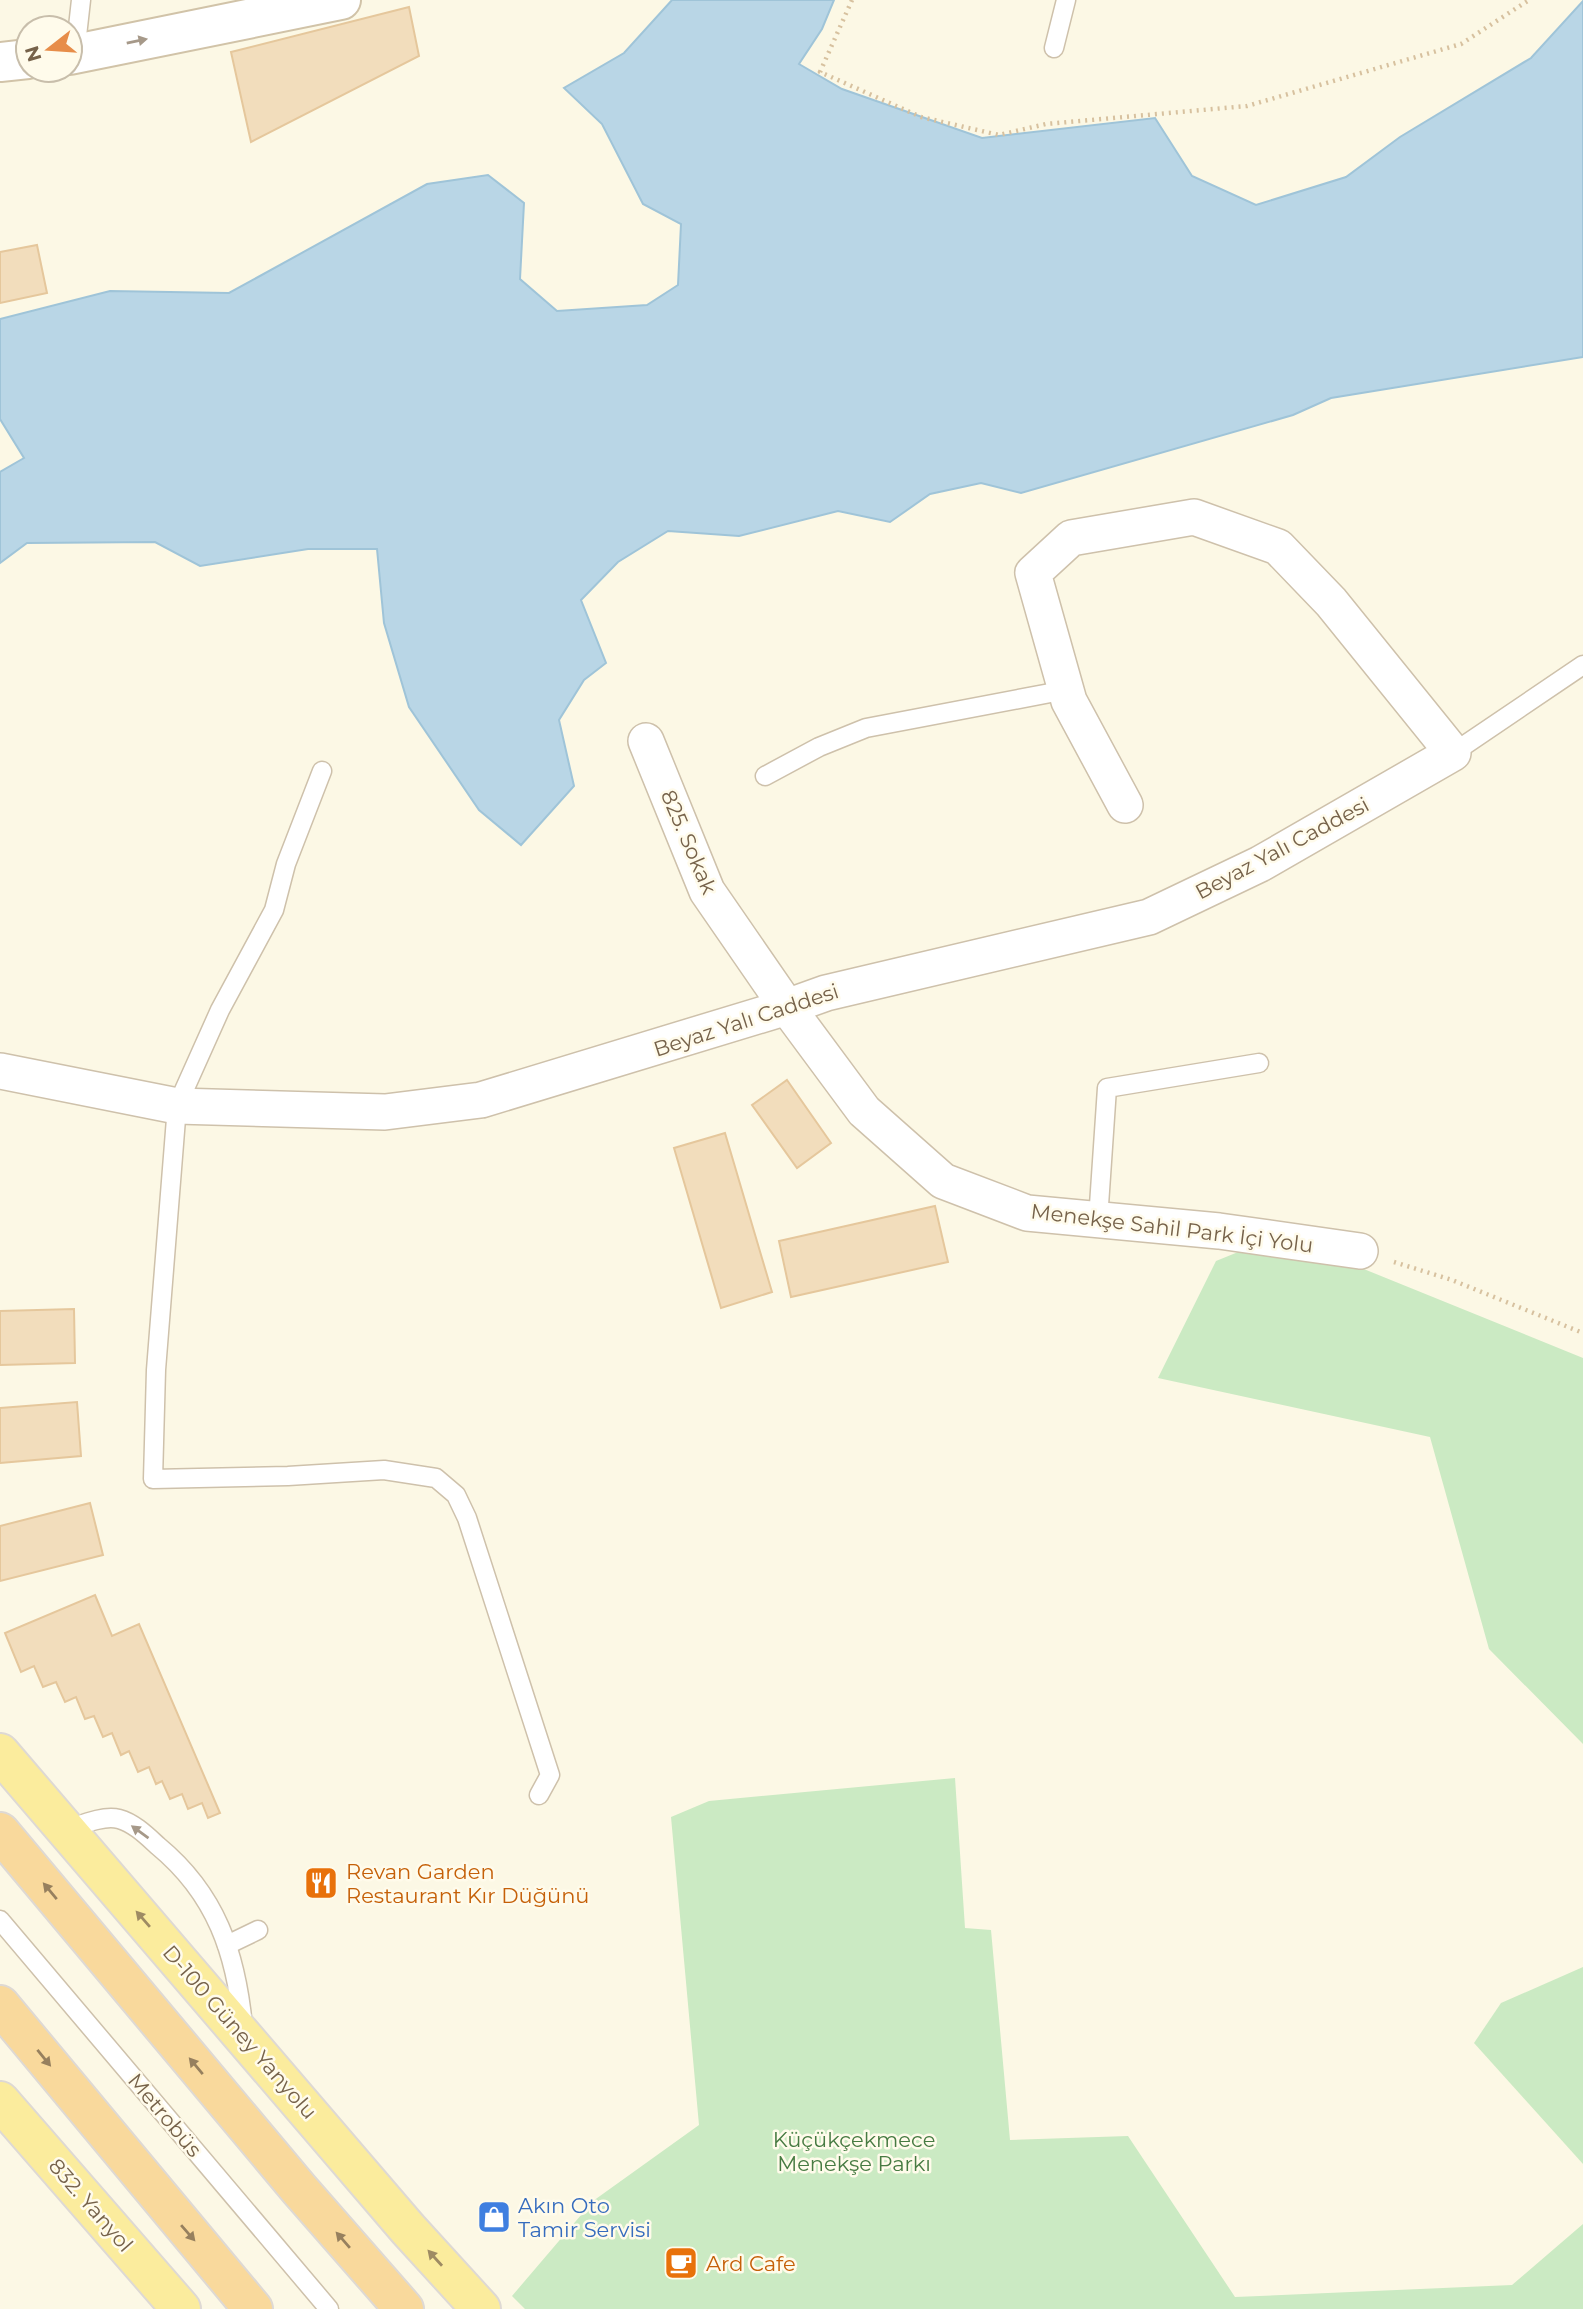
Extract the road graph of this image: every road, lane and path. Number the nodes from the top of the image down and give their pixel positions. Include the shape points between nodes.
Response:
1 (341, 0) edge
2 (852, 0) edge
3 (1066, 0) edge
4 (1529, 0) edge
5 (1054, 48) dead end
6 (84, 52) edge
7 (1583, 664) edge
8 (1066, 690) junction
9 (646, 741) dead end
10 (1453, 753) junction
11 (322, 771) dead end
12 (765, 776) dead end
13 (1125, 805) dead end
14 (787, 1007) junction
15 (1259, 1063) dead end
16 (0, 1072) edge
17 (177, 1106) junction
18 (1098, 1220) junction
19 (1360, 1251) joint
20 (1583, 1333) edge
21 (0, 1753) edge
22 (539, 1795) dead end
23 (66, 1830) junction
24 (0, 1832) edge
25 (0, 1920) edge
26 (258, 1930) dead end
27 (227, 1945) junction
28 (0, 2005) edge
29 (244, 2037) junction
30 (0, 2101) edge
31 (181, 2309) edge
32 (253, 2309) edge
33 (329, 2309) edge
34 (404, 2309) edge
35 (481, 2309) edge

6 -> 1 main road
2 - 4 path via 820,72 921,117 999,135 1046,124 1247,106 1461,44
3 - 5 lane
7 - 10 lane
8 - 10 street via 1034,573 1071,538 1194,517 1278,547 1331,602
8 - 12 lane via 866,727
8 - 13 street
9 - 14 street, 825. Sokak via 707,891
10 - 14 street, Beyaz Yalı Caddesi via 1261,864 1149,917 826,993
11 - 17 lane via 286,864 274,910 220,1010
14 - 17 street, Beyaz Yalı Caddesi via 481,1100 385,1112
14 - 18 street, Menekşe Sahil Park İçi Yolu via 864,1111 943,1181 1027,1213
15 - 18 lane via 1107,1088
16 - 17 street, Beyaz Yalı Caddesi
17 - 22 lane via 152,1479 384,1470 436,1478 456,1495 479,1549 550,1775
18 - 19 street, Menekşe Sahil Park İçi Yolu
19 - 20 path via 1452,1280
21 - 23 main road, D-100 Güney Yanyolu
27 -> 23 lane via 219,1918 200,1889 136,1827 117,1818
29 -> 23 main road, D-100 Güney Yanyolu
34 -> 24 highway
25 - 33 lane, Metrobüs
26 - 27 lane
27 - 29 lane
28 -> 32 highway
35 -> 29 main road, D-100 Güney Yanyolu
30 - 31 main road, 832. Yanyol

